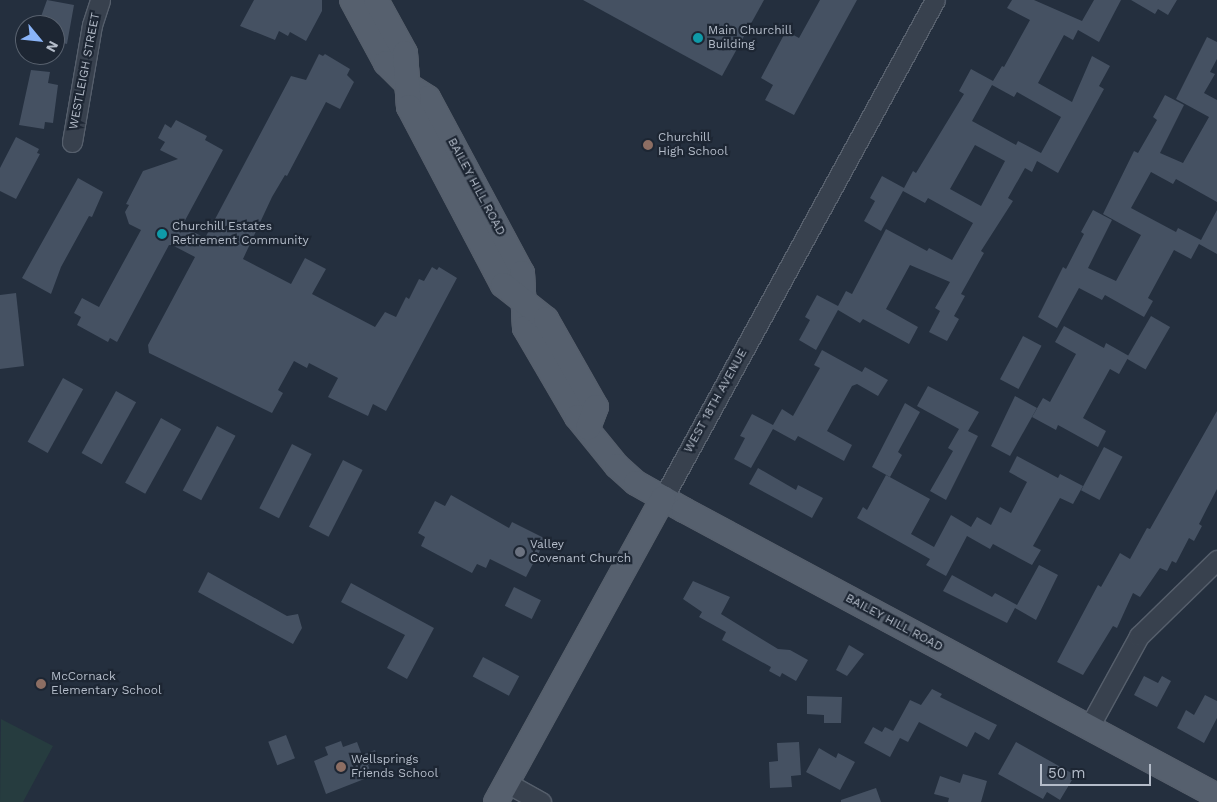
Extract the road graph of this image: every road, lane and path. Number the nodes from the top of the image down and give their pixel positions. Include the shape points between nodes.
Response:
1 (100, 0) edge
2 (352, 0) edge
3 (376, 0) edge
4 (935, 0) edge
5 (409, 86) junction
6 (72, 142) dead end
7 (662, 498) junction
8 (1217, 560) edge
9 (1089, 727) junction
10 (501, 793) edge
11 (1217, 796) edge
12 (541, 802) edge

1 - 6 street, WESTLEIGH STREET via 92,25
2 - 5 main road, BAILEY HILL ROAD via 386,63
3 - 5 main road via 405,53
4 - 7 street, WEST 18TH AVENUE
5 - 7 main road, BAILEY HILL ROAD via 428,98 522,273 522,300 546,319 596,407 588,428 616,466 636,483
7 - 9 main road, BAILEY HILL ROAD
7 - 10 main road, WEST 18TH AVENUE
8 - 9 street via 1139,636
9 - 11 main road, BAILEY HILL ROAD
10 - 12 street

